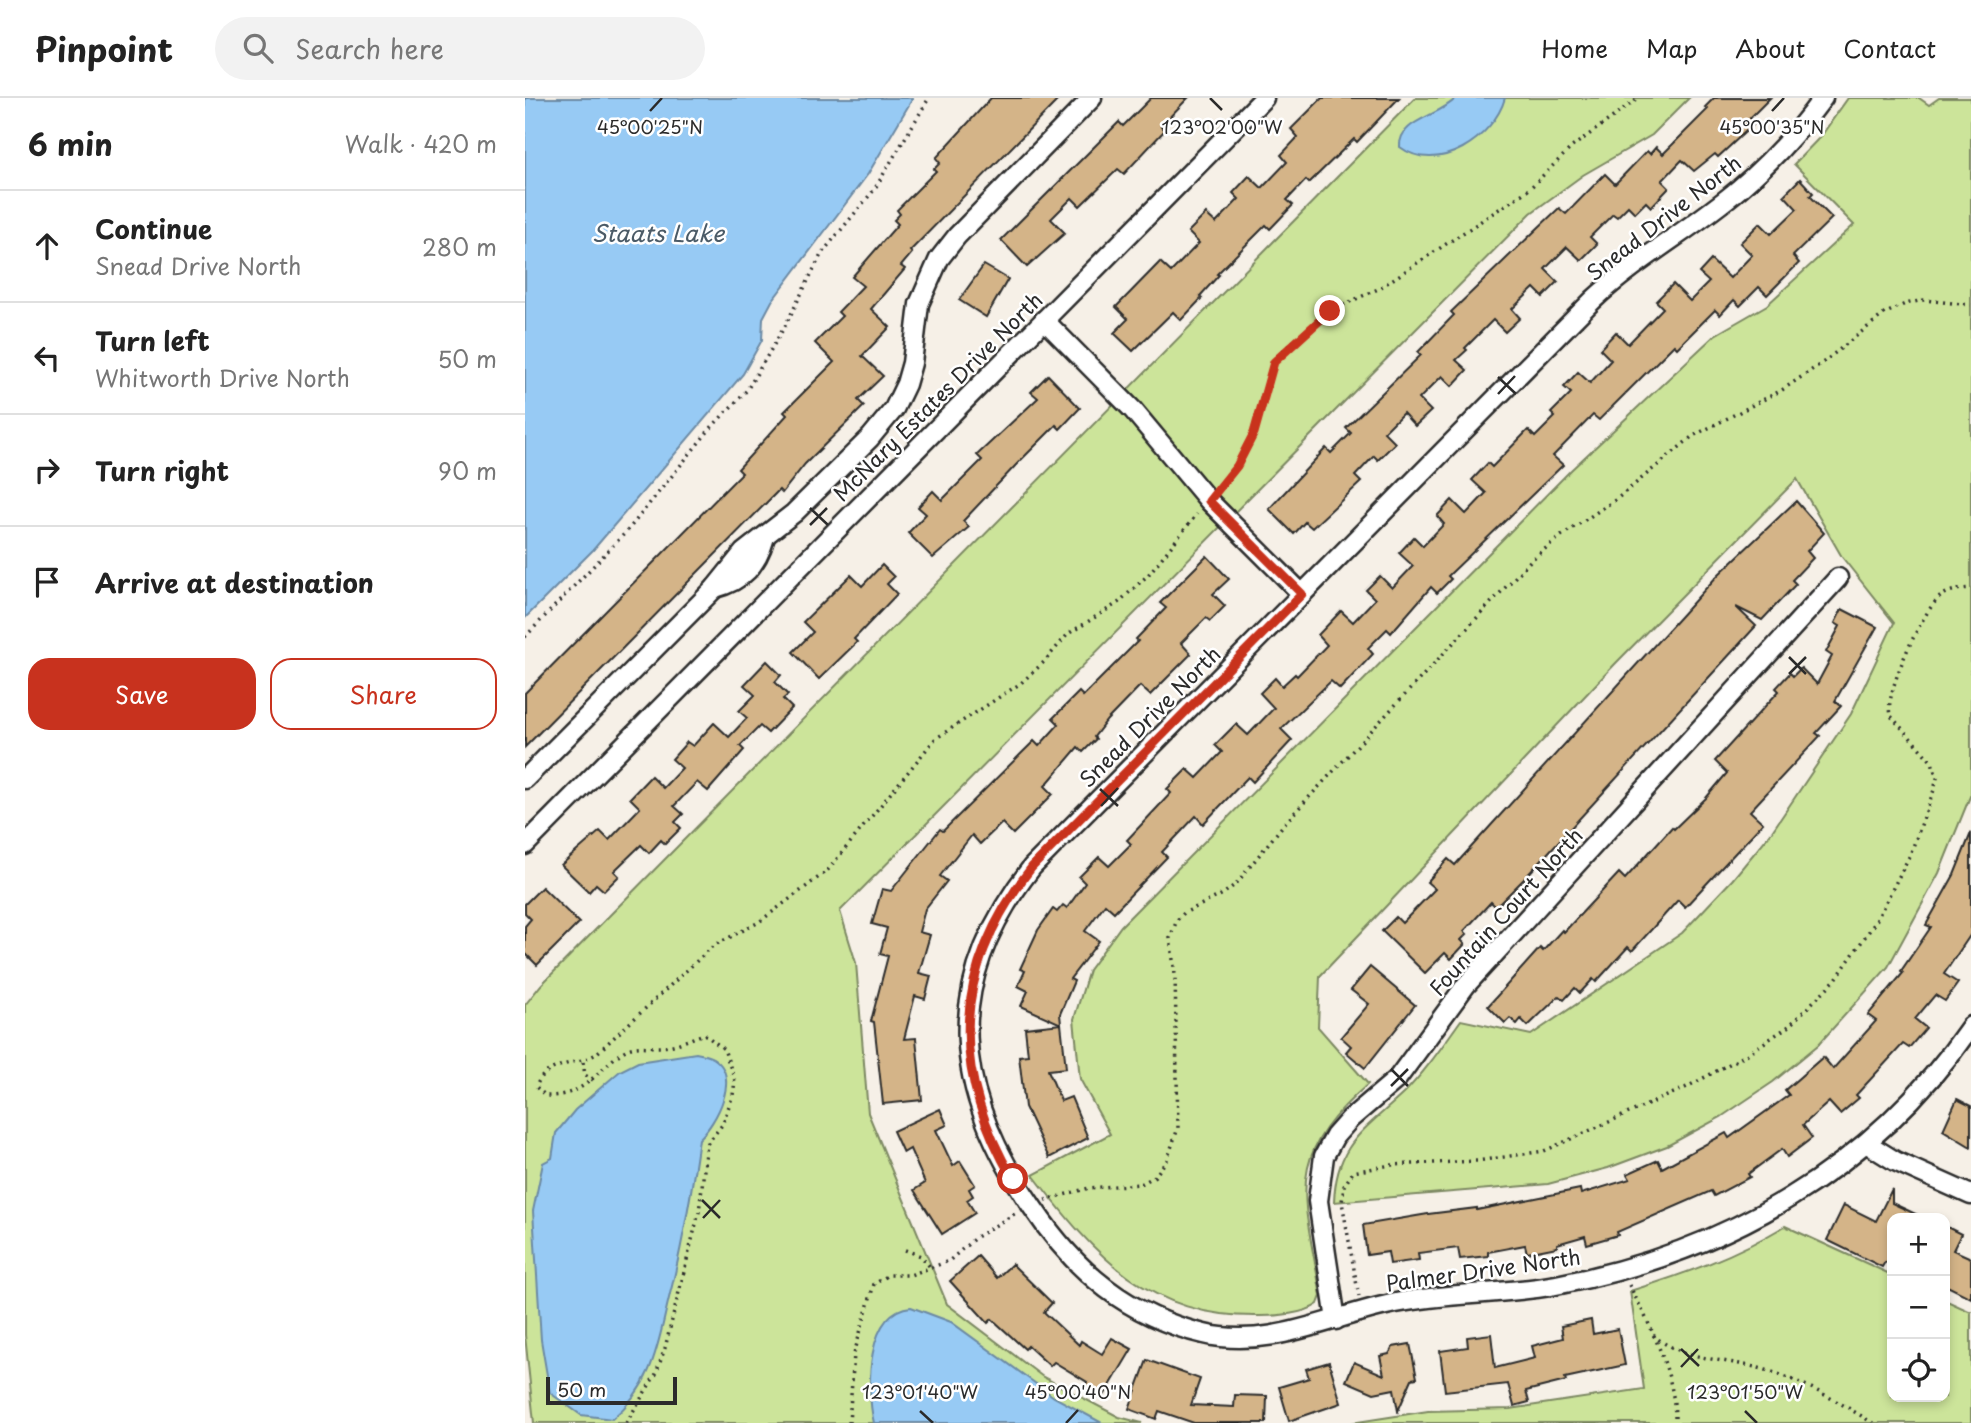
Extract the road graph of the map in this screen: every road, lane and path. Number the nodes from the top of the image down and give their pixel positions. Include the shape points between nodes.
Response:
1 (929, 98) edge
2 (1093, 98) edge
3 (1263, 98) edge
4 (1639, 98) edge
5 (1823, 98) edge
6 (1971, 305) edge
7 (1044, 320) junction
8 (1209, 501) junction
9 (1838, 578) dead end
10 (1971, 588) edge
11 (1302, 594) junction
12 (525, 637) edge
13 (525, 779) edge
14 (525, 845) edge
15 (1971, 1026) edge
16 (583, 1061) junction
17 (593, 1080) junction
18 (1866, 1143) junction
19 (1971, 1195) edge
20 (1031, 1205) junction
21 (905, 1250) dead end
22 (930, 1267) junction
23 (1629, 1285) dead end
24 (1360, 1299) dead end
25 (1336, 1320) junction
26 (1651, 1334) junction
27 (626, 1423) edge
28 (849, 1423) edge
29 (1675, 1423) edge
30 (1873, 1423) edge

1 - 12 path via 874,190 822,253 747,390 628,530
2 - 13 street via 939,260 919,303 912,363 894,409 860,447 744,552 715,588
3 - 7 street, McNary Estates Drive North
4 - 8 path via 1572,147 1528,190 1389,282 1330,311 1282,352 1274,362 1254,433 1237,466
5 - 11 street, Snead Drive North via 1776,156 1739,190 1632,266 1593,300
6 - 20 path via 1924,300 1884,314 1782,390 1693,436 1618,498 1531,560 1285,824 1236,884 1177,920 1170,938 1178,1128 1155,1176 1141,1184 1089,1188
7 - 8 street via 1133,410
7 - 14 street, McNary Estates Drive North
8 - 11 street
8 - 16 path via 1148,575 1118,603 1068,634 1021,683 935,739 827,871 759,922 713,946
9 - 25 street, Fountain Court North via 1466,985 1397,1079 1335,1136 1324,1156 1318,1201
10 - 24 path via 1948,592 1933,604 1891,691 1890,715 1933,762 1937,778 1892,893 1836,979 1789,1026 1746,1055 1563,1144 1527,1154 1391,1165 1350,1174 1342,1202
11 - 20 street, Snead Drive North via 1032,867 1011,894 985,949 968,1014 972,1087 994,1147
15 - 18 street, Palmer Drive North via 1929,1079
16 - 17 path via 585,1075
16 - 17 path via 553,1067 536,1087 546,1096 555,1096 572,1093
17 - 27 path via 625,1050 664,1047 704,1034 724,1049 736,1081 722,1125 707,1144 699,1212 666,1348
18 - 19 street
18 - 25 street, Palmer Drive North via 1775,1209 1675,1254 1553,1285 1396,1303
20 - 22 path via 976,1237 949,1261
20 - 25 street, Snead Drive North via 1097,1284 1153,1318 1207,1335 1240,1338 1279,1335
21 - 22 path via 921,1256
22 - 28 path via 910,1275 889,1275 874,1284 855,1353
23 - 26 path
26 - 29 path via 1675,1404
26 - 30 path via 1670,1347 1790,1378

